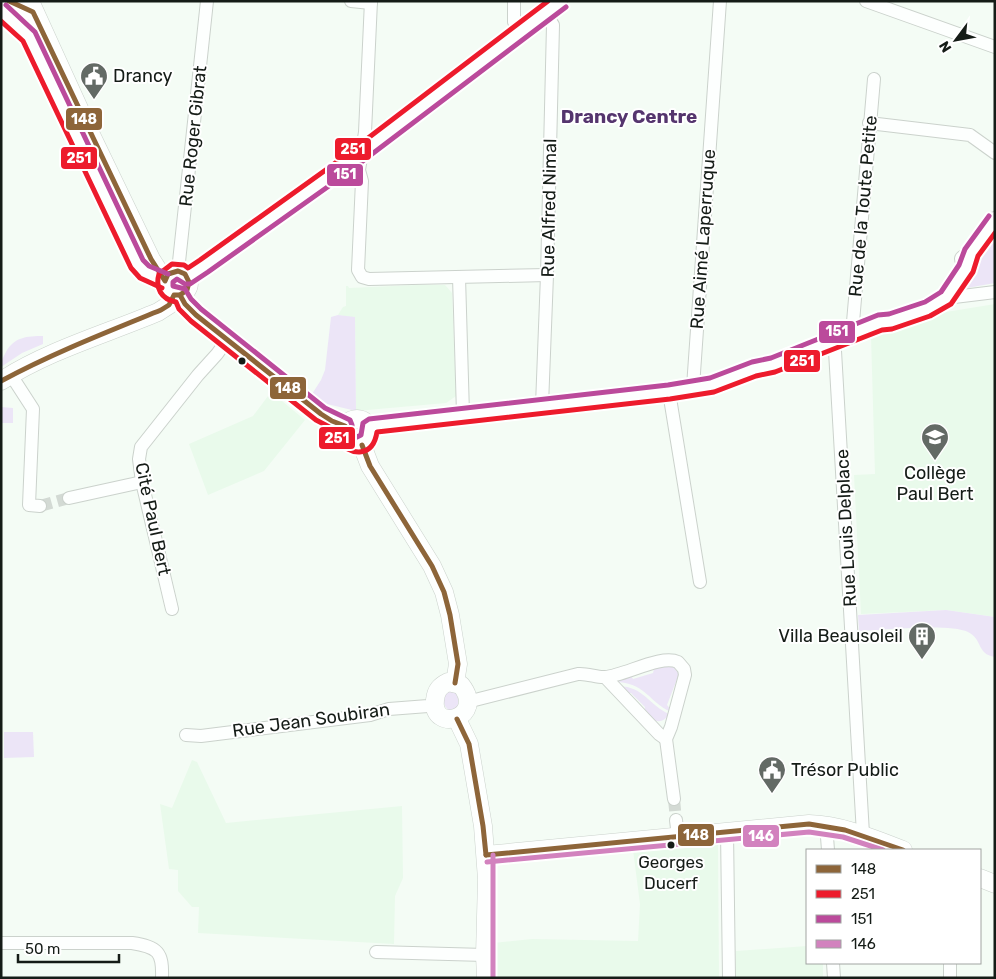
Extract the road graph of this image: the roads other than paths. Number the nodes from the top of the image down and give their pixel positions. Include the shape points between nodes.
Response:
1 (8, 1) edge
2 (207, 1) edge
3 (351, 1) edge
4 (514, 1) edge
5 (561, 1) edge
6 (720, 1) edge
7 (866, 1) edge
8 (371, 2) edge
9 (32, 7) edge
10 (546, 13) junction
11 (5, 20) edge
12 (520, 32) junction
13 (995, 47) edge
14 (874, 79) dead end
15 (869, 122) junction
16 (363, 150) junction
17 (995, 153) edge
18 (995, 220) edge
19 (548, 275) junction
20 (177, 276) junction
21 (459, 277) junction
22 (995, 292) edge
23 (177, 295) junction
24 (941, 297) junction
25 (856, 332) junction
26 (227, 340) junction
27 (832, 341) junction
28 (6, 378) edge
29 (693, 387) junction
30 (669, 392) junction
31 (542, 405) junction
32 (463, 414) junction
33 (345, 426) junction
34 (370, 426) junction
35 (362, 445) junction
36 (142, 482) junction
37 (69, 498) tunnel mouth
38 (35, 505) dead end
39 (700, 582) dead end
40 (172, 609) dead end
41 (605, 677) junction
42 (455, 683) junction
43 (467, 702) junction
44 (435, 703) junction
45 (457, 719) junction
46 (186, 735) dead end
47 (666, 739) junction
48 (674, 799) tunnel mouth
49 (826, 824) junction
50 (483, 826) junction
51 (727, 832) junction
52 (862, 834) junction
53 (828, 849) edge
54 (900, 849) edge
55 (515, 852) junction
56 (486, 855) junction
57 (981, 878) edge
58 (995, 884) edge
59 (1, 942) edge
60 (376, 952) dead end
61 (485, 955) junction
62 (833, 964) edge
63 (950, 964) edge
64 (162, 978) edge
65 (486, 978) edge
66 (729, 978) edge
67 (834, 978) edge
68 (950, 978) edge

1 - 9 main road
2 - 20 street, Rue Roger Gibrat
3 - 8 street
4 - 12 street via 514,22
5 - 10 street
6 - 29 street, Rue Aimé Laperruque
7 - 13 street
8 - 16 street
9 - 20 main road via 151,259
10 - 12 street
10 - 19 street, Rue Alfred Nimal via 553,25
11 - 20 main road via 29,36 137,264 144,272
12 - 16 street
14 - 15 street, Rue de la Toute Petite
15 - 17 street via 970,134
15 - 25 street, Rue de la Toute Petite via 853,322
16 - 20 street
16 - 21 street via 359,170 362,181 358,270 362,277
18 - 24 street via 971,253 966,268
19 - 21 street
19 - 31 street, Rue Alfred Nimal
20 - 23 main road via 165,287 169,293
21 - 32 street
22 - 24 street
23 - 26 main road
23 - 28 main road via 169,306 158,312 65,349
24 - 25 street via 928,309
25 - 27 street
26 - 33 main road via 321,414
26 - 36 street, Cité Paul Bert via 141,447
27 - 29 street via 773,365 712,385
27 - 52 street, Rue Louis Delplace via 836,360
28 - 38 street via 33,408
29 - 30 street
30 - 31 street
30 - 39 street
31 - 32 street
32 - 34 street
33 - 34 main road via 357,418
33 - 35 main road via 347,441
34 - 35 main road via 371,434
35 - 42 main road via 370,466 432,566 444,592 458,664
36 - 37 street
36 - 40 street, Cité Paul Bert
41 - 43 street via 578,674
41 - 47 street
41 - 47 street via 666,660 682,665 685,675
42 - 43 main road via 461,685
42 - 44 main road via 442,685
43 - 45 main road via 465,711
44 - 45 main road via 443,718
44 - 46 street, Rue Jean Soubiran via 370,715 201,736
45 - 50 main road via 469,744
47 - 48 street
49 - 51 main road
49 - 52 main road
49 - 53 street
50 - 55 main road
50 - 56 main road
51 - 55 main road via 677,829
51 - 66 street
52 - 54 main road
55 - 56 main road
56 - 61 main road
57 - 58 main road
59 - 64 street via 132,943 154,948 160,955
60 - 61 street
61 - 65 main road
62 - 67 street
63 - 68 street

